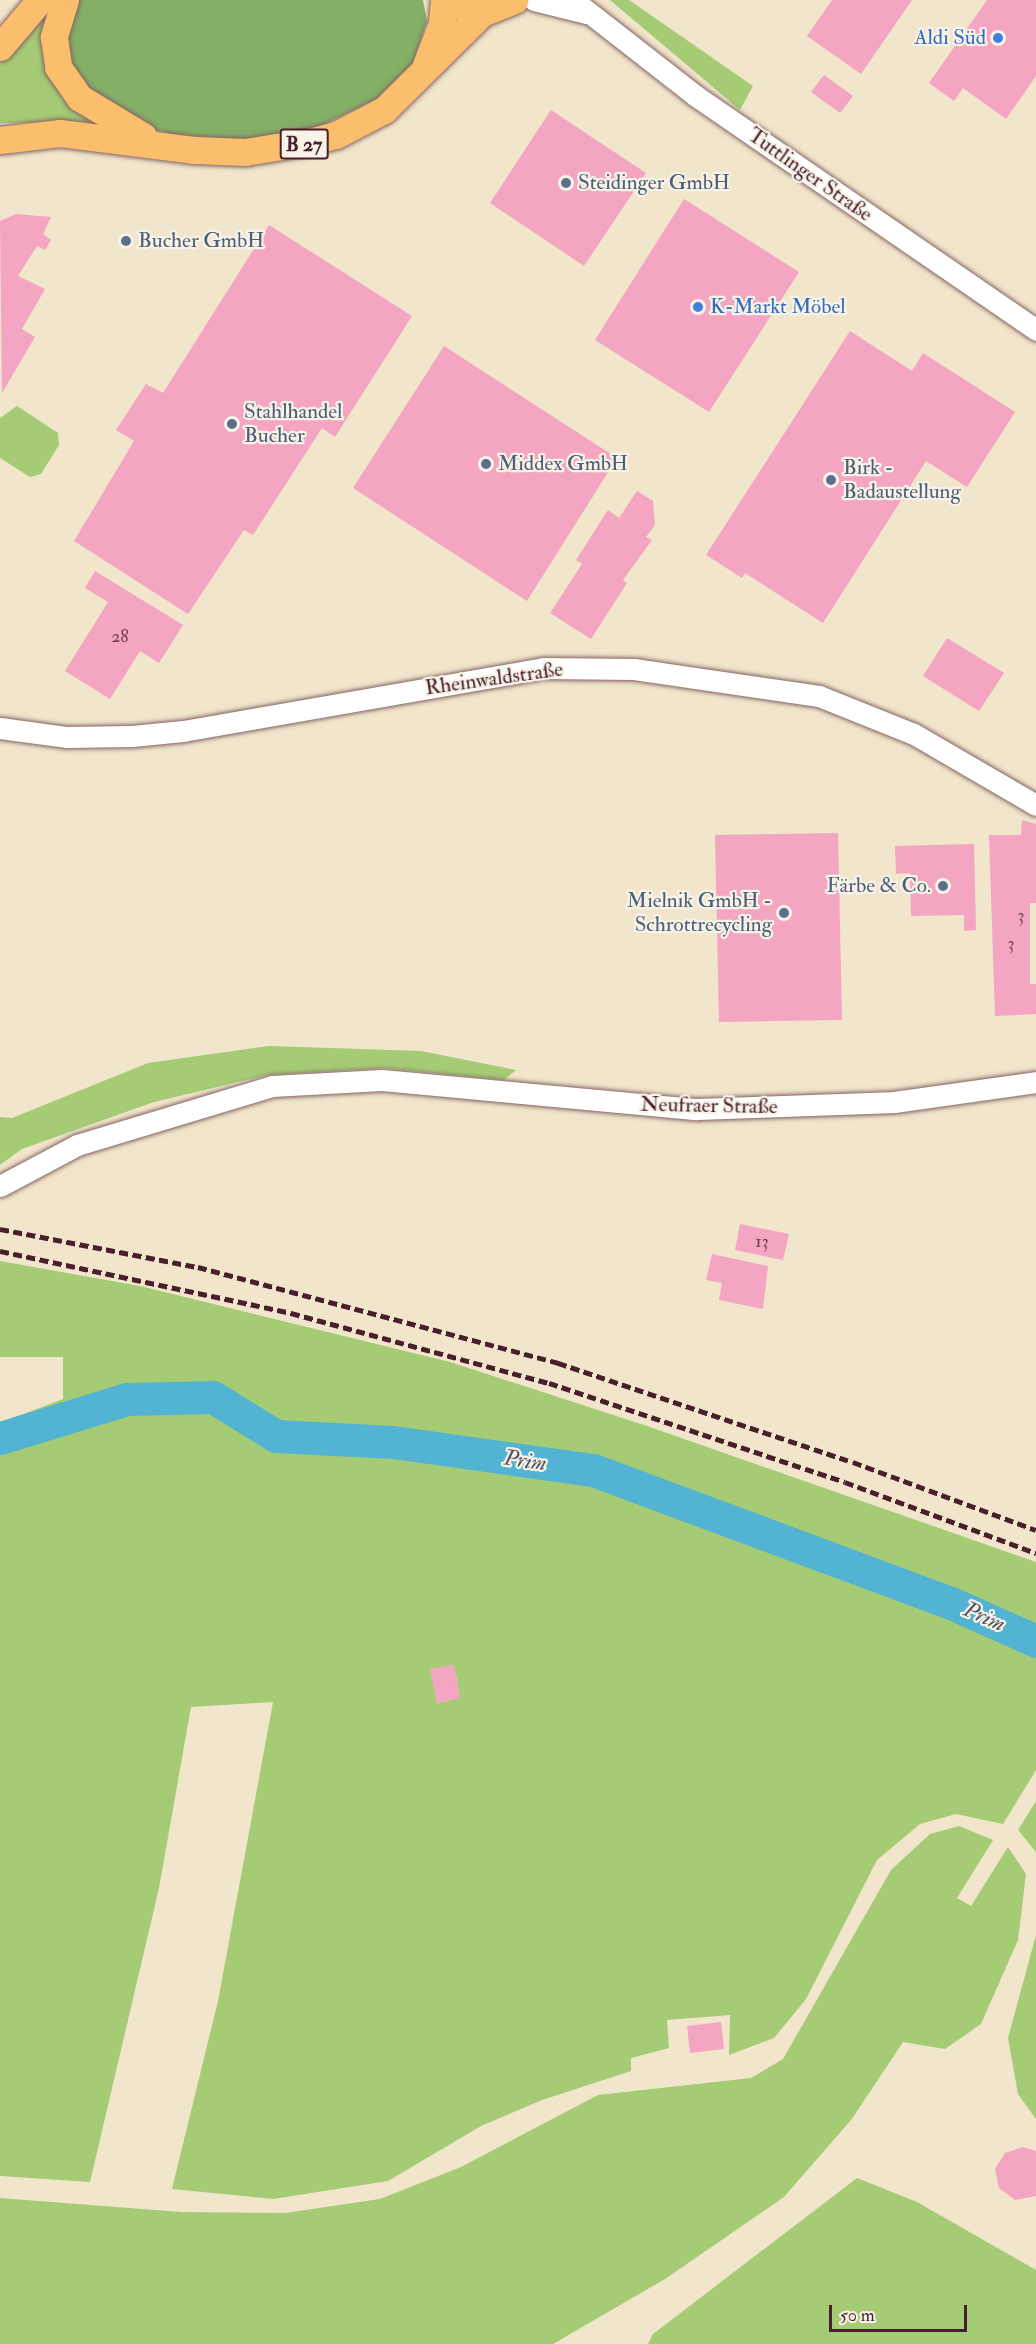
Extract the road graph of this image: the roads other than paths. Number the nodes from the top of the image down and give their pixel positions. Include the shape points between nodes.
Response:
1 (66, 0) edge
2 (444, 0) edge
3 (449, 0) edge
4 (514, 0) edge
5 (534, 0) edge
6 (573, 0) edge
7 (37, 3) edge
8 (482, 13) junction
9 (589, 13) junction
10 (0, 24) edge
11 (0, 47) edge
12 (425, 69) junction
13 (0, 140) edge
14 (160, 144) junction
15 (1036, 330) edge
16 (0, 728) edge
17 (1036, 805) edge
18 (1036, 1082) edge
19 (0, 1186) edge

1 - 14 main road, B 27 via 54,36 58,67 94,109
2 - 12 main road, B 27 via 442,23
3 - 8 main road
4 - 8 main road
5 - 9 street, Tuttlinger Straße
6 - 9 street, Tuttlinger Straße
7 - 10 main road
7 - 11 main road
8 - 12 main road
9 - 15 street, Tuttlinger Straße via 696,96
12 - 14 main road, B 27 via 384,110 336,135 245,152
13 - 14 main road via 60,133
16 - 17 street, Rheinwaldstraße via 67,737 132,736 183,731 543,668 634,669 819,696 914,734
18 - 19 street, Neufraer Straße via 894,1101 697,1109 382,1080 272,1086 77,1145

